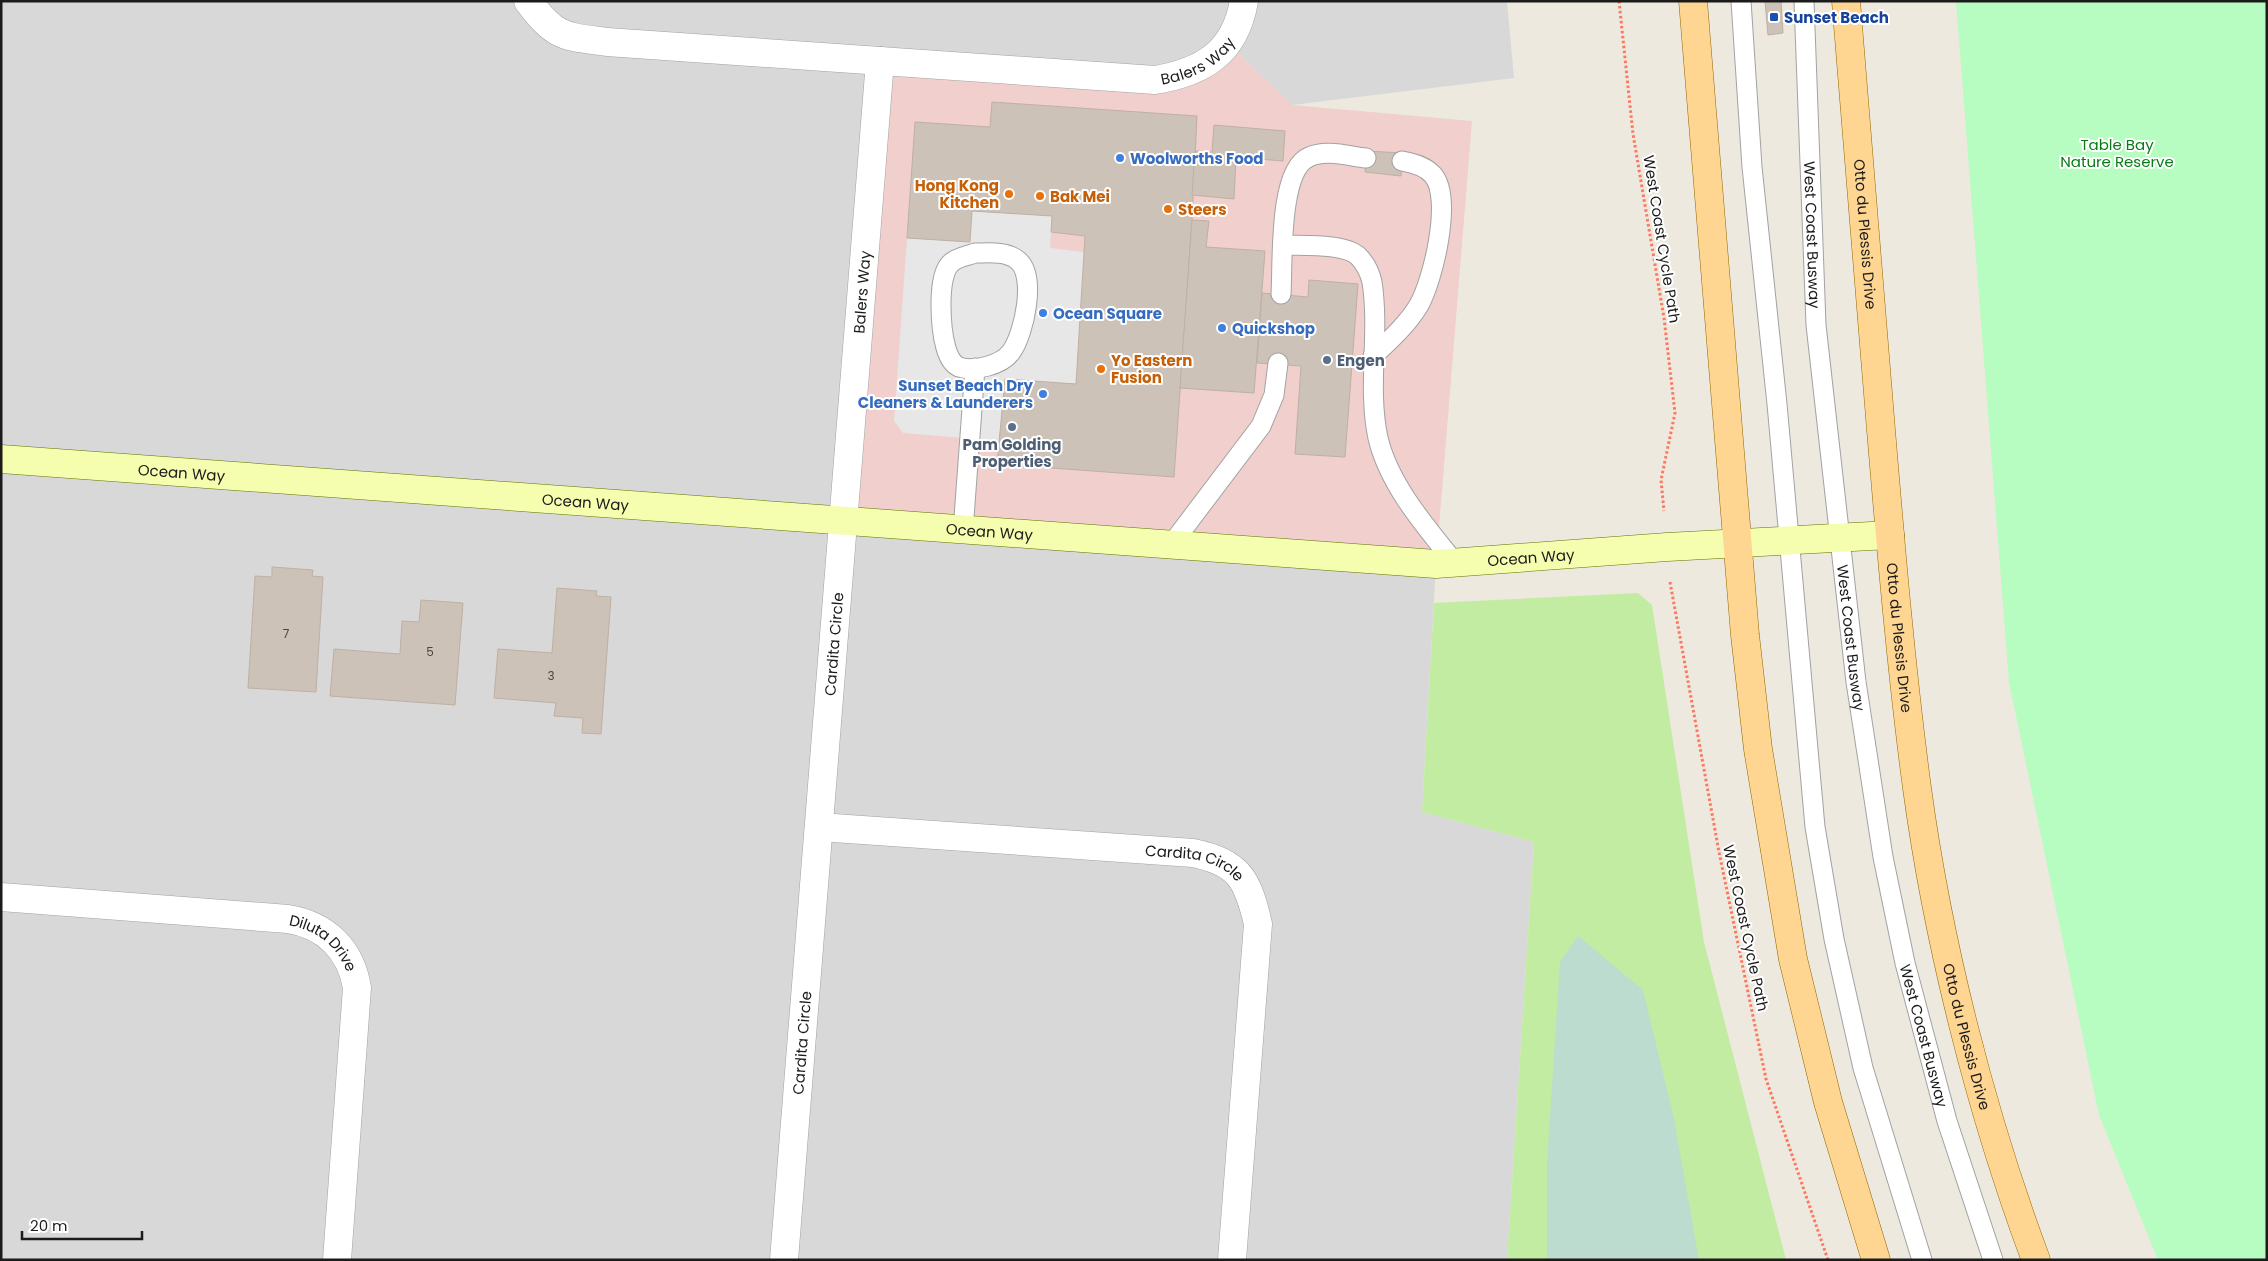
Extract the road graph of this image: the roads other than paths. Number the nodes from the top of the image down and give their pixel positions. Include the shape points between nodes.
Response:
1 (528, 1) edge
2 (1244, 1) edge
3 (1693, 1) edge
4 (1741, 1) edge
5 (1804, 1) edge
6 (1846, 1) edge
7 (880, 61) junction
8 (1366, 158) dead end
9 (1402, 161) dead end
10 (1284, 245) junction
11 (1281, 294) dead end
12 (1372, 356) junction
13 (1278, 364) dead end
14 (975, 368) junction
15 (1, 459) edge
16 (844, 522) junction
17 (963, 531) junction
18 (1890, 536) junction
19 (1839, 537) junction
20 (1788, 540) junction
21 (1738, 544) junction
22 (1171, 545) junction
23 (1455, 563) junction
24 (818, 827) junction
25 (1, 897) edge
26 (337, 1260) edge
27 (784, 1260) edge
28 (1232, 1260) edge
29 (1876, 1260) edge
30 (1922, 1260) edge
31 (1993, 1260) edge
32 (2036, 1260) edge

1 - 7 street, Balers Way via 543,22 565,37
2 - 7 street, Balers Way via 1228,44 1217,56 1199,68 1155,80
3 - 21 main road
4 - 20 lane via 1752,167
5 - 19 lane, West Coast Busway via 1816,325
6 - 18 main road, Otto du Plessis Drive
7 - 16 street, Balers Way
8 - 10 lane via 1323,154 1301,161 1288,187
9 - 12 lane via 1427,170 1438,184 1442,196 1438,238 1429,280 1419,305 1399,332
10 - 11 lane
10 - 12 lane via 1346,249 1356,254 1364,264 1372,282
12 - 23 lane via 1378,438 1391,472 1428,530
13 - 22 lane via 1274,394 1261,426
14 - 14 lane via 958,366 946,350 942,307 945,270 950,263 975,253 1008,255 1023,266 1027,279 1021,334 1003,360
14 - 17 lane
15 - 16 street, Ocean Way
16 - 17 street, Ocean Way
16 - 24 street, Cardita Circle
17 - 22 street, Ocean Way
18 - 19 street, Ocean Way
18 - 32 main road, Otto du Plessis Drive via 1917,789 1938,909 1990,1120
19 - 20 street, Ocean Way
19 - 31 lane, West Coast Busway via 1856,682 1882,856 1903,954 1947,1121
20 - 21 street, Ocean Way
20 - 30 lane via 1815,827 1834,939 1863,1068
21 - 23 street, Ocean Way
21 - 29 main road via 1758,749 1793,959 1828,1102
22 - 23 street, Ocean Way
24 - 27 street, Cardita Circle
24 - 28 street, Cardita Circle via 1193,853 1218,858 1233,868 1250,897 1258,924
25 - 26 street, Diluta Drive via 288,919 304,921 332,938 350,962 357,994

